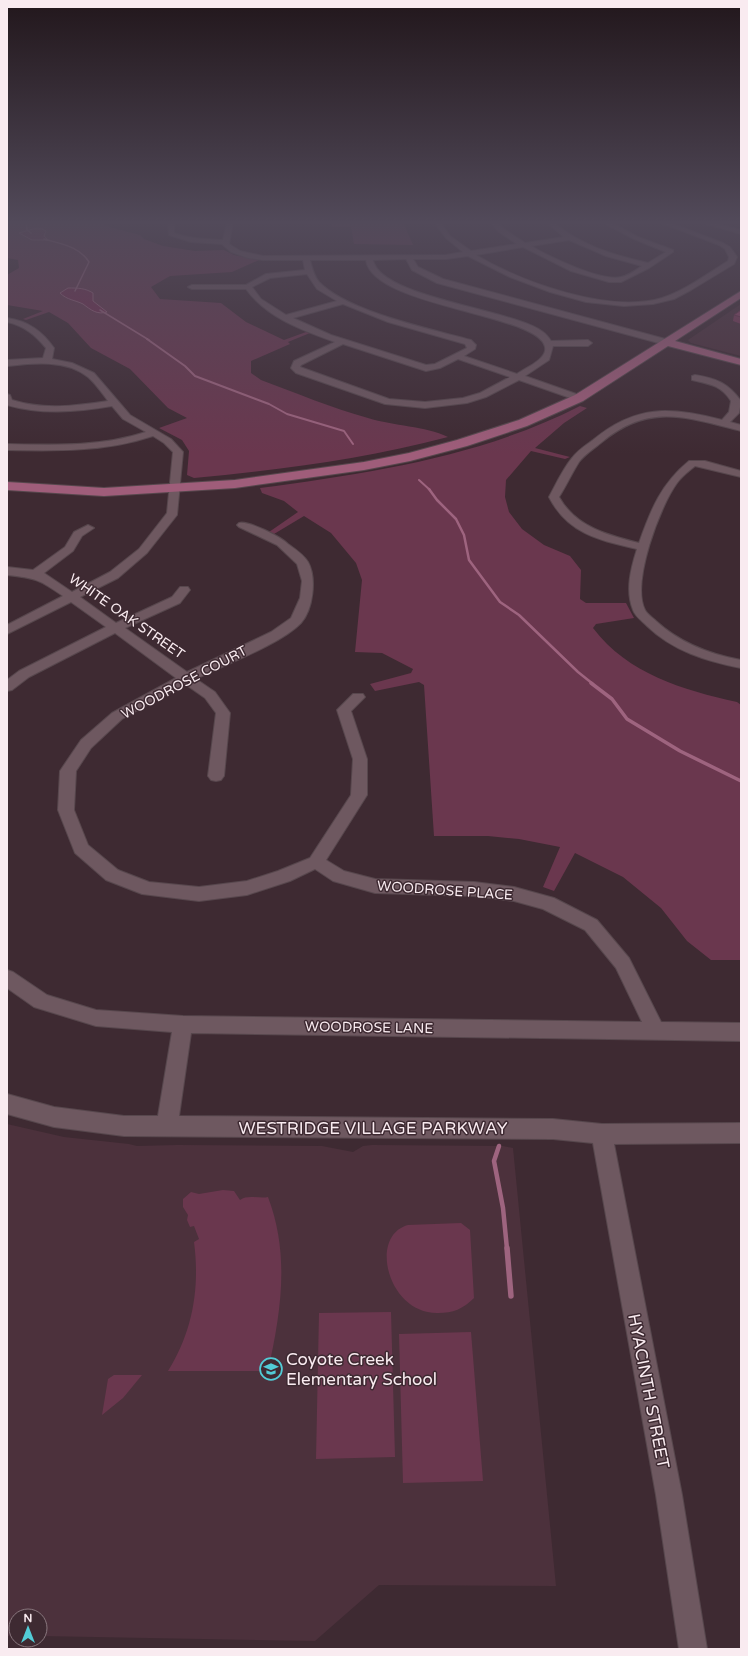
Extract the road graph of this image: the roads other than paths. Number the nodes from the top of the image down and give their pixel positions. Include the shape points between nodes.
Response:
1 (259, 299) edge
2 (339, 299) edge
3 (506, 299) edge
4 (665, 299) edge
5 (733, 299) edge
6 (440, 300) edge
7 (587, 300) joint
8 (343, 302) junction
9 (568, 316) junction
10 (284, 318) junction
11 (7, 320) edge
12 (343, 342) junction
13 (666, 342) junction
14 (588, 343) dead end
15 (549, 344) junction
16 (457, 356) junction
17 (46, 362) junction
18 (741, 362) edge
19 (7, 363) edge
20 (518, 377) junction
21 (695, 378) dead end
22 (7, 398) edge
23 (579, 398) junction
24 (115, 403) junction
25 (723, 424) junction
26 (741, 428) edge
27 (154, 432) junction
28 (7, 447) edge
29 (739, 471) edge
30 (7, 486) edge
31 (176, 488) junction
32 (243, 525) dead end
33 (88, 528) dead end
34 (642, 547) junction
35 (7, 571) edge
36 (35, 574) junction
37 (184, 590) dead end
38 (73, 598) junction
39 (115, 628) junction
40 (7, 630) edge
41 (741, 664) edge
42 (186, 678) junction
43 (7, 687) edge
44 (358, 697) dead end
45 (216, 776) dead end
46 (316, 862) junction
47 (7, 978) edge
48 (183, 1024) junction
49 (656, 1031) junction
50 (741, 1032) edge
51 (7, 1104) edge
52 (168, 1126) junction
53 (741, 1133) edge
54 (602, 1134) junction
55 (693, 1649) edge

1 - 10 street
2 - 8 street
3 - 9 street
4 - 7 street via 636,306
5 - 13 main road
6 - 15 street via 524,325 541,334
7 - 9 street
8 - 10 street
8 - 16 street via 472,345 471,349
9 - 13 street
10 - 12 street
11 - 17 street via 29,325 35,331 50,348
12 - 16 street via 426,368 437,366
12 - 20 street via 297,363 295,368 388,402 425,405 464,401 483,395
13 - 18 main road
13 - 23 main road
14 - 15 street
15 - 20 street via 546,358
16 - 20 street
17 - 19 street
17 - 24 street via 71,365 85,370 98,381
20 - 23 street
21 - 25 street via 715,382 729,390 736,401 734,413
22 - 24 street via 8,402 16,405 39,408 86,408
23 - 31 main road via 523,423 410,457 242,483
24 - 27 street via 130,420
25 - 26 street
25 - 34 street via 700,417 674,414 646,415 628,420 593,444 576,459 566,474 554,497 557,506 567,516 578,526
27 - 28 street via 130,442 92,448
27 - 31 street via 171,442 178,452
29 - 34 street via 694,463 672,482
30 - 31 main road via 104,492
31 - 38 street via 173,513 143,551 114,575
32 - 42 street, WOODROSE COURT via 281,543 303,563 308,581 306,598 296,620 276,635
33 - 36 street via 78,534 69,549
34 - 41 street via 636,576 639,611 653,626 682,647 722,661
35 - 36 street, WHITE OAK STREET
36 - 38 street, WHITE OAK STREET
37 - 39 street via 176,600
38 - 39 street, WHITE OAK STREET
38 - 40 street via 39,612
39 - 42 street, WHITE OAK STREET
39 - 43 street via 24,674
42 - 45 street, WHITE OAK STREET via 210,695 223,713
42 - 46 street, WOODROSE COURT via 117,716 86,744 68,771 66,810 81,849 112,875 148,889 199,894 247,888
44 - 46 street via 344,710 360,759 359,795
46 - 49 street, WOODROSE PLACE via 339,876 375,886 474,889 514,894 548,903 591,925 623,963
47 - 48 street, WOODROSE LANE via 41,1001 96,1018
48 - 49 street, WOODROSE LANE
48 - 52 street
49 - 50 street, WOODROSE LANE
51 - 52 street, WESTRIDGE VILLAGE PARKWAY via 44,1115 78,1121 124,1126
52 - 54 street, WESTRIDGE VILLAGE PARKWAY via 553,1130
53 - 54 street, WESTRIDGE VILLAGE PARKWAY
54 - 55 street, HYACINTH STREET via 668,1495

